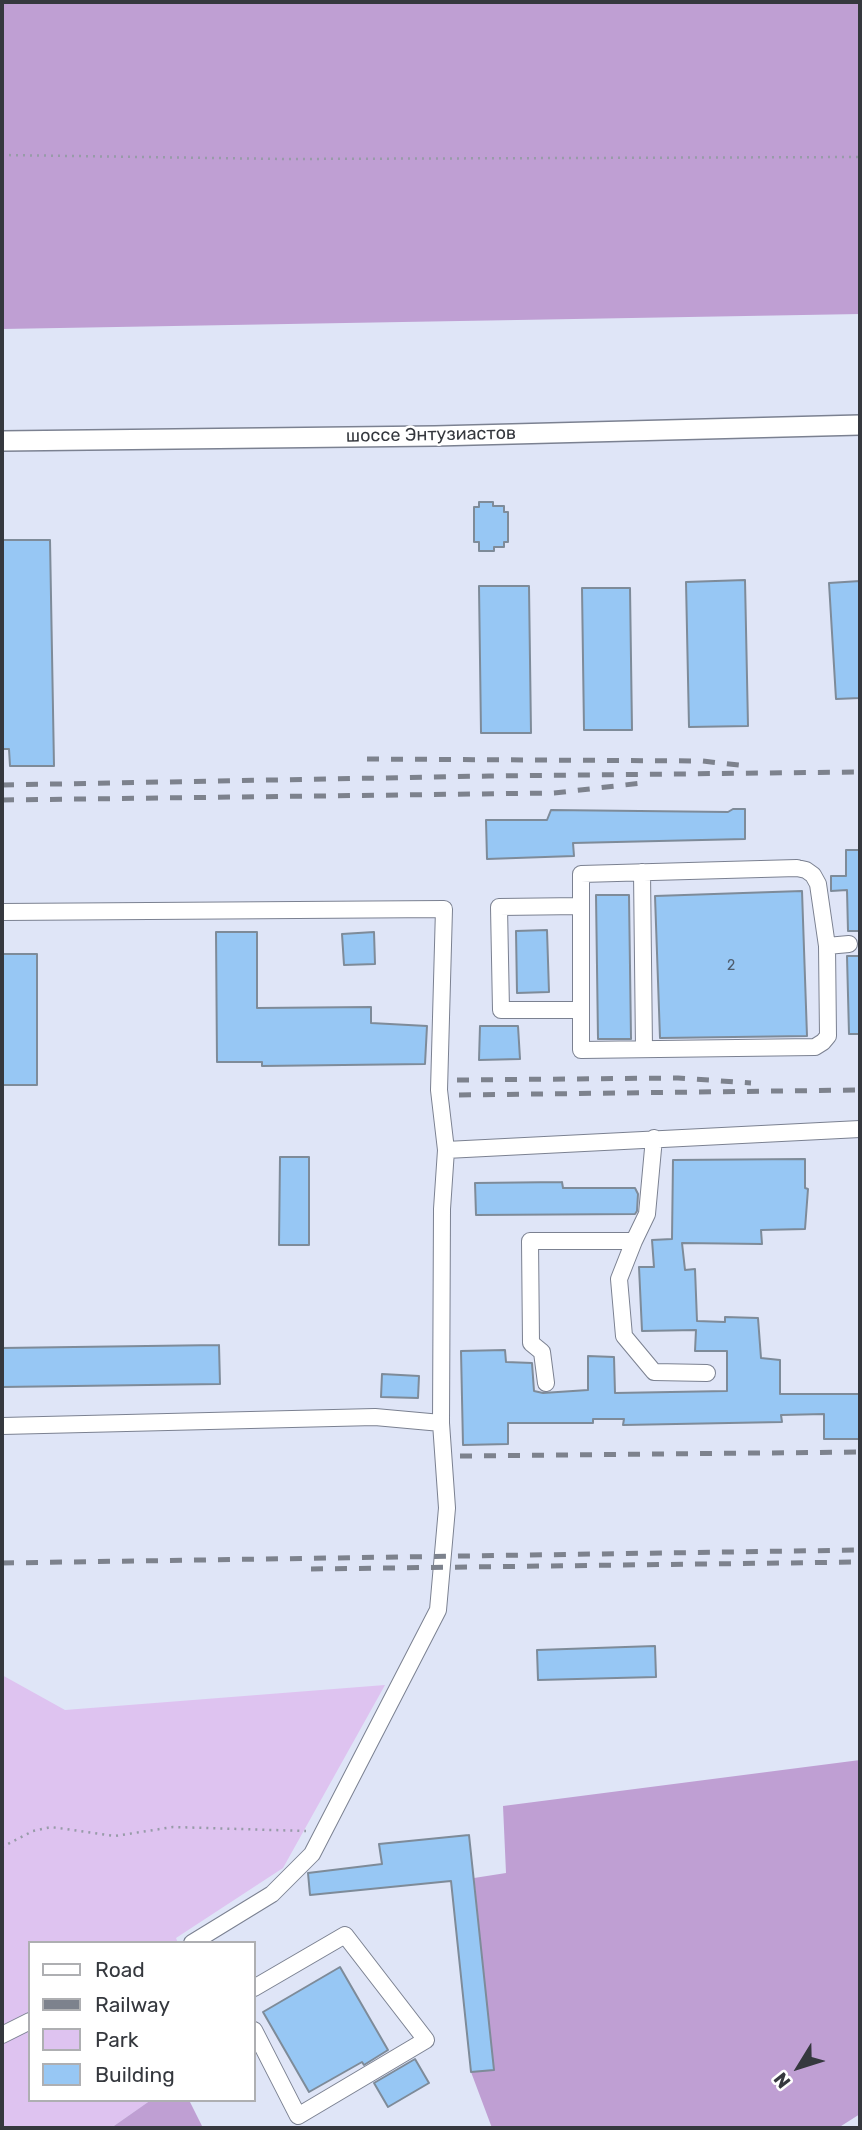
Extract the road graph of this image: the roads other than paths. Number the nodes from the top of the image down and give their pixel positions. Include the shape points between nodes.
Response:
1 (860, 425) edge
2 (2, 441) edge
3 (642, 872) junction
4 (581, 906) junction
5 (2, 912) edge
6 (849, 944) dead end
7 (827, 946) junction
8 (582, 1010) junction
9 (644, 1049) junction
10 (860, 1129) edge
11 (653, 1138) junction
12 (446, 1150) junction
13 (634, 1241) junction
14 (707, 1373) dead end
15 (546, 1383) dead end
16 (441, 1423) junction
17 (2, 1426) edge
18 (199, 1941) edge
19 (256, 1987) edge
20 (28, 2022) edge
21 (256, 2034) edge
22 (2, 2035) edge

1 - 2 main road, шоссе Энтузиастов
3 - 4 lane via 581,874
3 - 7 lane via 806,870 818,884
3 - 9 lane
4 - 8 lane
4 - 8 lane via 499,907 501,1010
5 - 12 lane via 444,909 439,1090
6 - 7 lane
7 - 9 lane via 828,1036 815,1047
8 - 9 lane via 581,1050
10 - 11 lane
11 - 12 lane
11 - 13 lane via 647,1214
12 - 16 lane
13 - 14 lane via 619,1279 624,1336 654,1372
13 - 15 lane via 530,1241 531,1343 542,1352
16 - 17 lane via 375,1417
16 - 18 lane via 447,1508 438,1611 312,1854 272,1894
19 - 21 lane via 345,1935 426,2040 298,2116
20 - 22 lane

